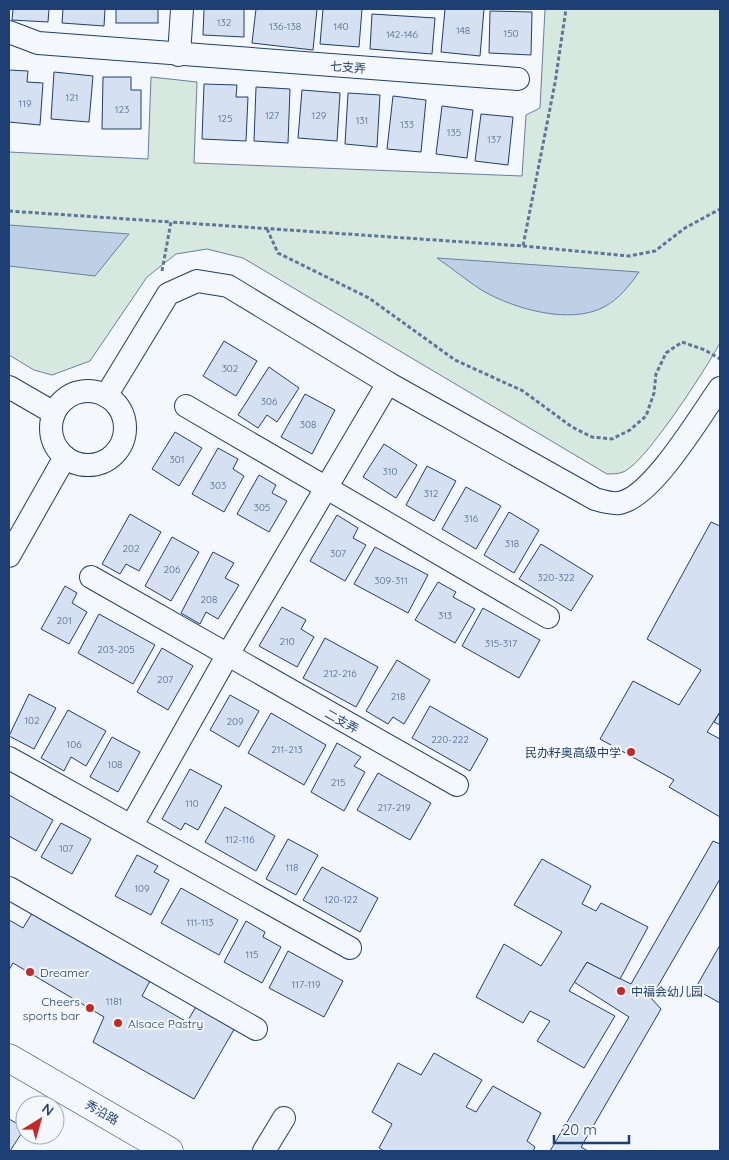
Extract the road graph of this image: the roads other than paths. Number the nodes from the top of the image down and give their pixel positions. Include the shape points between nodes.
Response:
1 (182, 9) edge
2 (9, 32) edge
3 (179, 55) junction
4 (518, 79) dead end
5 (388, 383) junction
6 (9, 387) edge
7 (720, 388) edge
8 (106, 396) junction
9 (186, 406) dead end
10 (54, 413) junction
11 (65, 457) junction
12 (325, 487) junction
13 (9, 556) edge
14 (91, 576) dead end
15 (548, 617) dead end
16 (228, 656) junction
17 (9, 758) edge
18 (457, 785) dead end
19 (132, 825) junction
20 (9, 888) edge
21 (350, 948) dead end
22 (256, 1029) dead end
23 (9, 1058) edge
24 (284, 1118) dead end
25 (169, 1151) edge
26 (264, 1151) edge

1 - 3 street
2 - 3 street, 七支弄 via 38,44
3 - 4 street, 七支弄
5 - 7 street via 596,499 618,503 639,494 660,472
5 - 8 street via 228,286 197,281 168,294
5 - 12 street
6 - 10 street
8 - 10 street via 94,391 74,394 67,397
8 - 11 street via 121,410 125,425 121,445 112,457 95,465 82,465
9 - 12 street
10 - 11 street via 50,428 54,444
11 - 13 street
12 - 15 street
12 - 16 street
14 - 16 street, 二支弄
16 - 18 street, 二支弄
16 - 19 street
17 - 19 street
19 - 21 street
20 - 22 street
23 - 25 main road, 秀沿路
24 - 26 street

